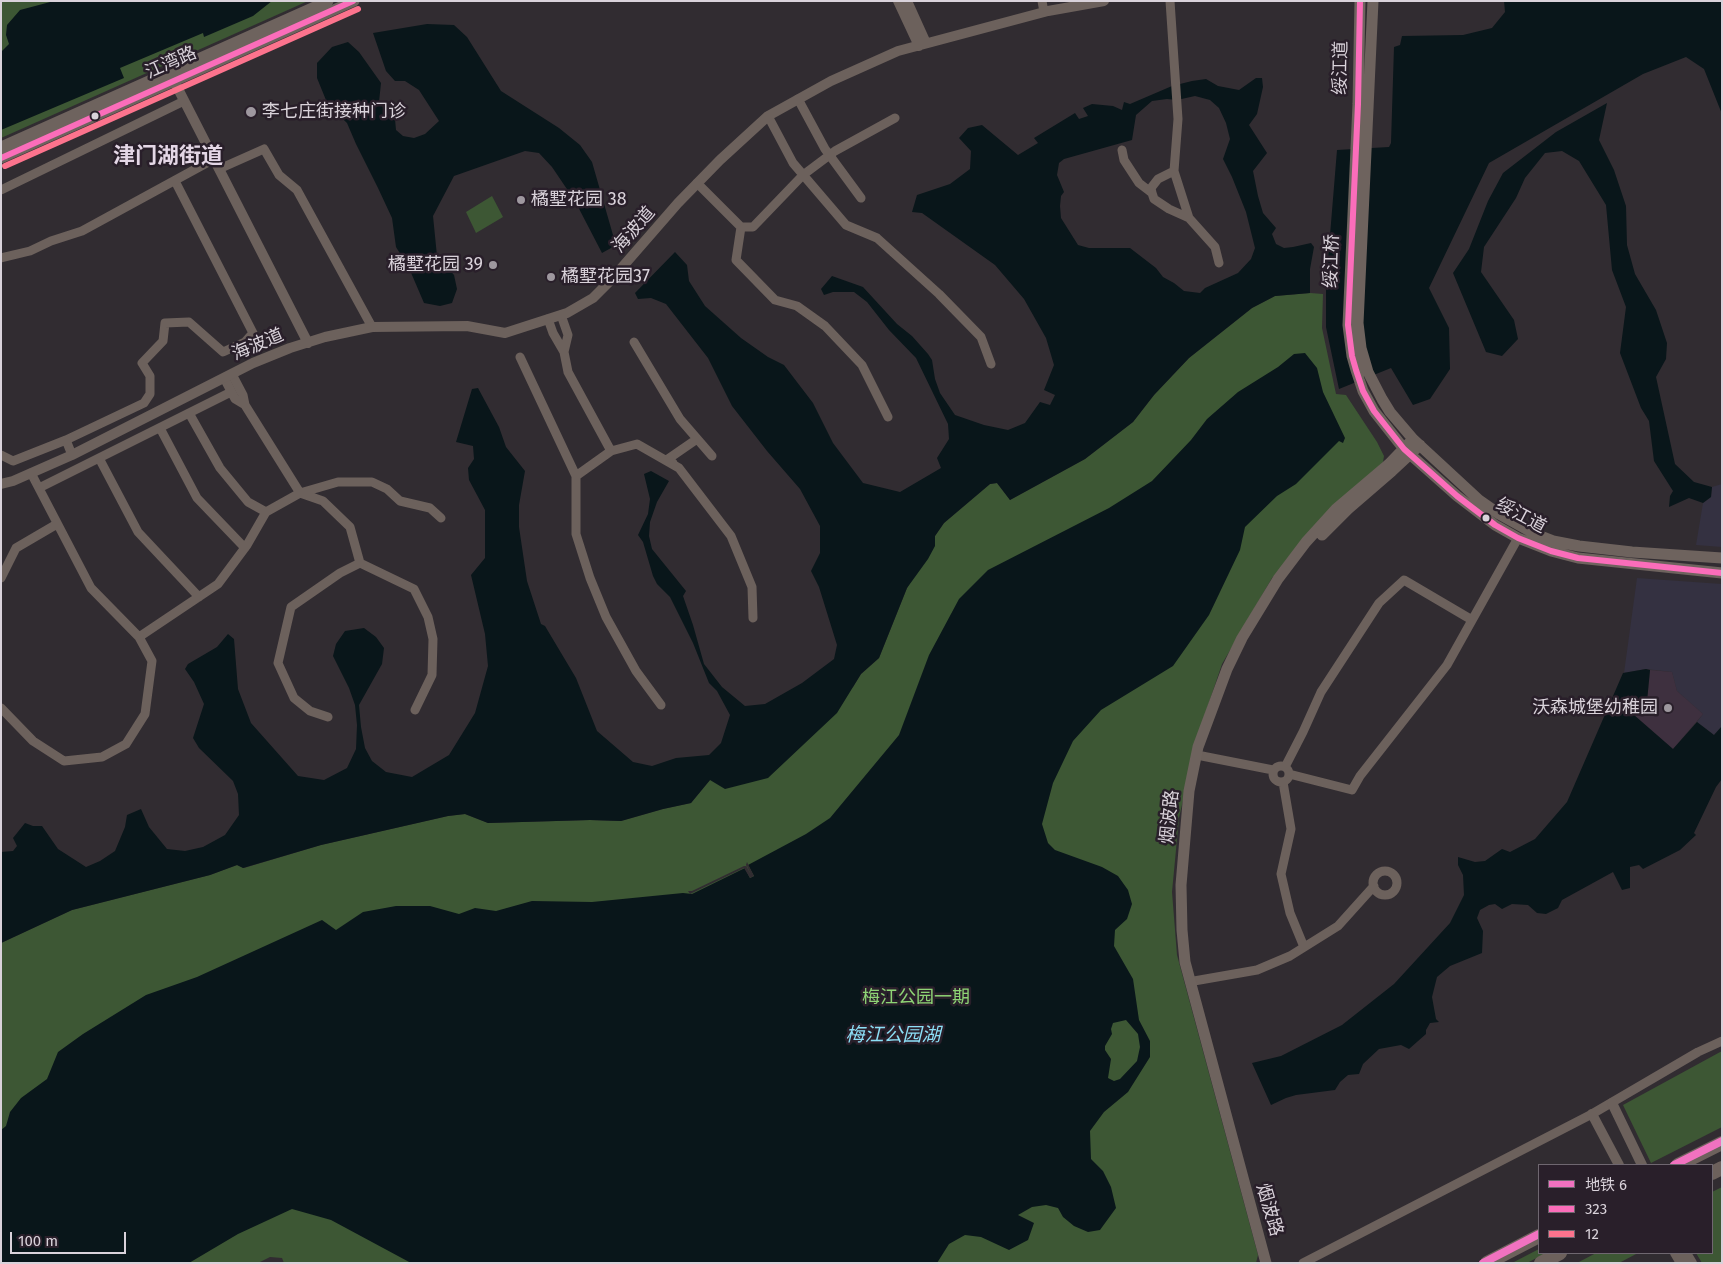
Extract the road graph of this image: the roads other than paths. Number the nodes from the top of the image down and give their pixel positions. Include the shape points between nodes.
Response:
1 (328, 1) edge
2 (354, 1) edge
3 (898, 1) edge
4 (907, 1) edge
5 (1104, 1) edge
6 (1170, 1) edge
7 (1360, 1) edge
8 (1373, 1) edge
9 (1043, 7) edge
10 (922, 44) junction
11 (172, 76) junction
12 (798, 99) junction
13 (184, 101) junction
14 (768, 116) junction
15 (895, 118) dead end
16 (1362, 137) junction
17 (1, 147) edge
18 (1122, 150) dead end
19 (829, 155) junction
20 (1, 158) edge
21 (216, 164) junction
22 (1174, 171) junction
23 (803, 175) junction
24 (175, 181) junction
25 (698, 183) junction
26 (1, 190) edge
27 (1152, 193) junction
28 (861, 198) dead end
29 (1189, 218) junction
30 (741, 227) junction
31 (1, 258) edge
32 (1219, 263) dead end
33 (561, 315) junction
34 (548, 319) junction
35 (372, 327) junction
36 (634, 342) dead end
37 (308, 343) junction
38 (564, 352) junction
39 (520, 357) dead end
40 (991, 364) dead end
41 (228, 376) junction
42 (1367, 383) junction
43 (231, 392) junction
44 (245, 405) junction
45 (189, 413) junction
46 (888, 417) dead end
47 (160, 428) junction
48 (697, 439) junction
49 (66, 440) junction
50 (1417, 442) junction
51 (611, 451) junction
52 (1407, 452) junction
53 (1, 454) edge
54 (72, 454) junction
55 (712, 456) dead end
56 (99, 458) junction
57 (679, 468) junction
58 (31, 473) junction
59 (576, 476) junction
60 (1, 484) edge
61 (39, 488) junction
62 (300, 493) junction
63 (266, 512) junction
64 (441, 518) dead end
65 (57, 524) junction
66 (1518, 538) junction
67 (245, 548) junction
68 (1722, 558) edge
69 (360, 563) junction
70 (1722, 573) edge
71 (1, 578) edge
72 (199, 597) junction
73 (753, 618) dead end
74 (1472, 620) junction
75 (139, 637) junction
76 (661, 705) dead end
77 (1, 708) edge
78 (415, 710) dead end
79 (328, 718) dead end
80 (1202, 756) junction
81 (1273, 770) junction
82 (1287, 770) junction
83 (1283, 782) junction
84 (1374, 886) dead end
85 (1304, 947) junction
86 (1194, 981) junction
87 (1722, 1041) edge
88 (1612, 1103) junction
89 (1592, 1114) junction
90 (1722, 1143) edge
91 (1618, 1164) edge
92 (1642, 1164) edge
93 (1680, 1164) edge
94 (1538, 1237) edge
95 (1558, 1254) edge
96 (1266, 1263) edge
97 (1273, 1263) edge
98 (1303, 1263) edge
99 (1487, 1263) edge
100 (1541, 1263) edge

1 - 11 main road, 江湾路
2 - 11 main road, 江湾路
3 - 10 street
4 - 10 street
5 - 9 street, 海波道
6 - 22 street via 1177,109
7 - 16 main road, 绥江道
8 - 16 main road, 绥江道
9 - 10 street, 海波道
10 - 12 street, 海波道 via 831,80
11 - 13 street
11 - 17 main road, 江湾路
11 - 20 main road, 江湾路
12 - 14 street, 海波道
12 - 19 street
13 - 21 street
13 - 26 street
14 - 23 street
14 - 25 street, 海波道
15 - 19 street
16 - 42 main road, 绥江桥 via 1358,322
18 - 27 street via 1124,160 1138,183
19 - 23 street
19 - 28 street
21 - 24 street
21 - 35 street via 264,149 279,175 297,190
21 - 37 street
22 - 27 street via 1158,180 1151,188
22 - 29 street
23 - 30 street via 753,227
23 - 40 street via 846,225 877,238 946,301 981,337
24 - 31 street via 82,231 30,251
24 - 49 street via 253,333 245,342 223,352 190,322 166,323 163,341 142,363 150,376 150,394 144,403
25 - 30 street
25 - 33 street, 海波道 via 612,280 593,298
27 - 29 street via 1154,199
29 - 32 street via 1215,248
30 - 46 street via 736,260 775,300 798,306 825,326 862,365
33 - 34 street, 海波道
33 - 38 street via 568,335
34 - 35 street, 海波道 via 505,333 467,326
34 - 38 street
35 - 37 street, 海波道
36 - 48 street via 680,419
37 - 41 street, 海波道
38 - 51 street via 568,372
39 - 59 street
41 - 43 street
41 - 44 street via 244,395
41 - 54 street, 海波道
42 - 50 main road, 绥江道
42 - 52 main road, 绥江道 via 1374,410
43 - 44 street
43 - 45 street
44 - 62 street
45 - 47 street
45 - 63 street via 220,468 248,502
47 - 56 street
47 - 67 street via 197,498
48 - 55 street
48 - 57 street via 668,458
49 - 53 street via 14,461
49 - 54 street
50 - 52 main road, 烟波路
50 - 68 main road, 绥江道 via 1479,500 1535,534 1553,541 1632,552
51 - 57 street via 638,444
51 - 59 street
52 - 66 main road, 绥江道 via 1474,510
52 - 80 main road, 烟波路 via 1311,546 1265,608 1238,657
52 - 96 main road, 烟波路 via 1336,509 1278,579 1227,669 1198,747 1189,791 1181,885 1184,962
54 - 58 street, 海波道
56 - 61 street
56 - 72 street via 138,532
57 - 73 street via 732,536 752,587
58 - 60 street, 海波道
58 - 61 street
59 - 76 street via 576,534 590,578 606,617 636,671
61 - 65 street
62 - 63 street
62 - 64 street via 338,482 372,482 400,501 430,508
62 - 69 street via 323,501 350,527
63 - 67 street
65 - 71 street via 16,548
65 - 75 street via 91,588
66 - 70 main road, 绥江道 via 1578,558
66 - 74 street
67 - 72 street via 218,584
69 - 78 street via 414,589 428,617 433,639 432,675
69 - 79 street via 291,607 278,663 294,698 310,711
72 - 75 street
74 - 82 street via 1447,665 1352,790
74 - 82 street via 1404,580 1379,603 1321,692
75 - 77 street via 152,661 145,714 126,744 102,756 64,761 33,742
80 - 81 street
80 - 86 main road, 烟波路 via 1190,820 1184,896
81 - 82 street via 1280,766
81 - 83 street via 1275,780
82 - 83 street via 1287,779
83 - 85 street via 1291,829 1281,874 1290,913
84 - 85 street via 1338,926
85 - 86 street via 1257,970
86 - 97 main road, 烟波路
87 - 88 street
88 - 89 street
88 - 92 street
89 - 91 street
89 - 98 street
90 - 93 main road
94 - 99 main road
95 - 100 main road

